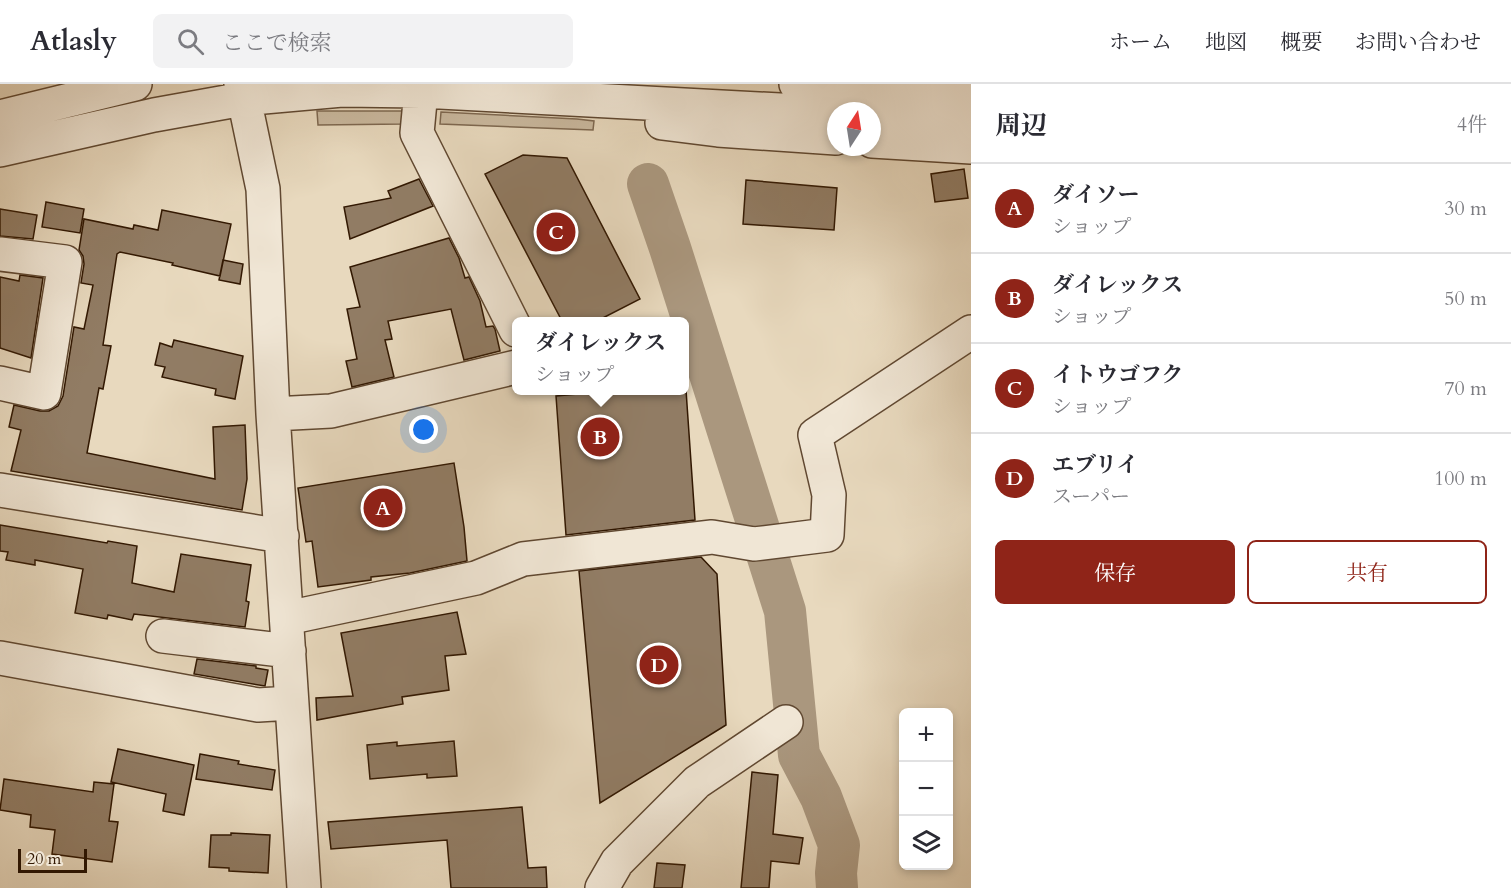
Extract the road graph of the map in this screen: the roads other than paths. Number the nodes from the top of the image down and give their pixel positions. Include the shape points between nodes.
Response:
1 (135, 84) edge
2 (796, 84) edge
3 (421, 91) junction
4 (242, 92) edge
5 (971, 96) edge
6 (565, 99) junction
7 (827, 112) edge
8 (2, 115) edge
9 (881, 117) edge
10 (971, 122) edge
11 (827, 137) edge
12 (881, 142) edge
13 (971, 147) edge
14 (0, 150) edge
15 (0, 254) edge
16 (512, 322) edge
17 (971, 332) edge
18 (512, 368) edge
19 (0, 383) edge
20 (273, 414) junction
21 (0, 490) edge
22 (282, 536) junction
23 (287, 618) junction
24 (163, 636) dead end
25 (289, 651) junction
26 (0, 658) edge
27 (291, 703) junction
28 (786, 722) dead end
29 (304, 888) edge
30 (602, 888) edge

1 - 8 street
2 - 5 street
3 - 4 street
3 - 6 street
3 - 16 street via 417,133
4 - 14 street
4 - 20 street via 263,189
6 - 7 street
6 - 11 street via 628,118 718,130
9 - 10 street
12 - 13 street
15 - 19 street via 65,262 44,393
17 - 23 street via 815,435 829,495 827,535 767,542 712,537 523,559 476,578
18 - 20 street via 332,411
20 - 22 street
21 - 22 street
22 - 23 street
23 - 25 street
24 - 25 street
25 - 27 street
26 - 27 street via 258,705
27 - 29 street
28 - 30 street via 697,782 617,862

